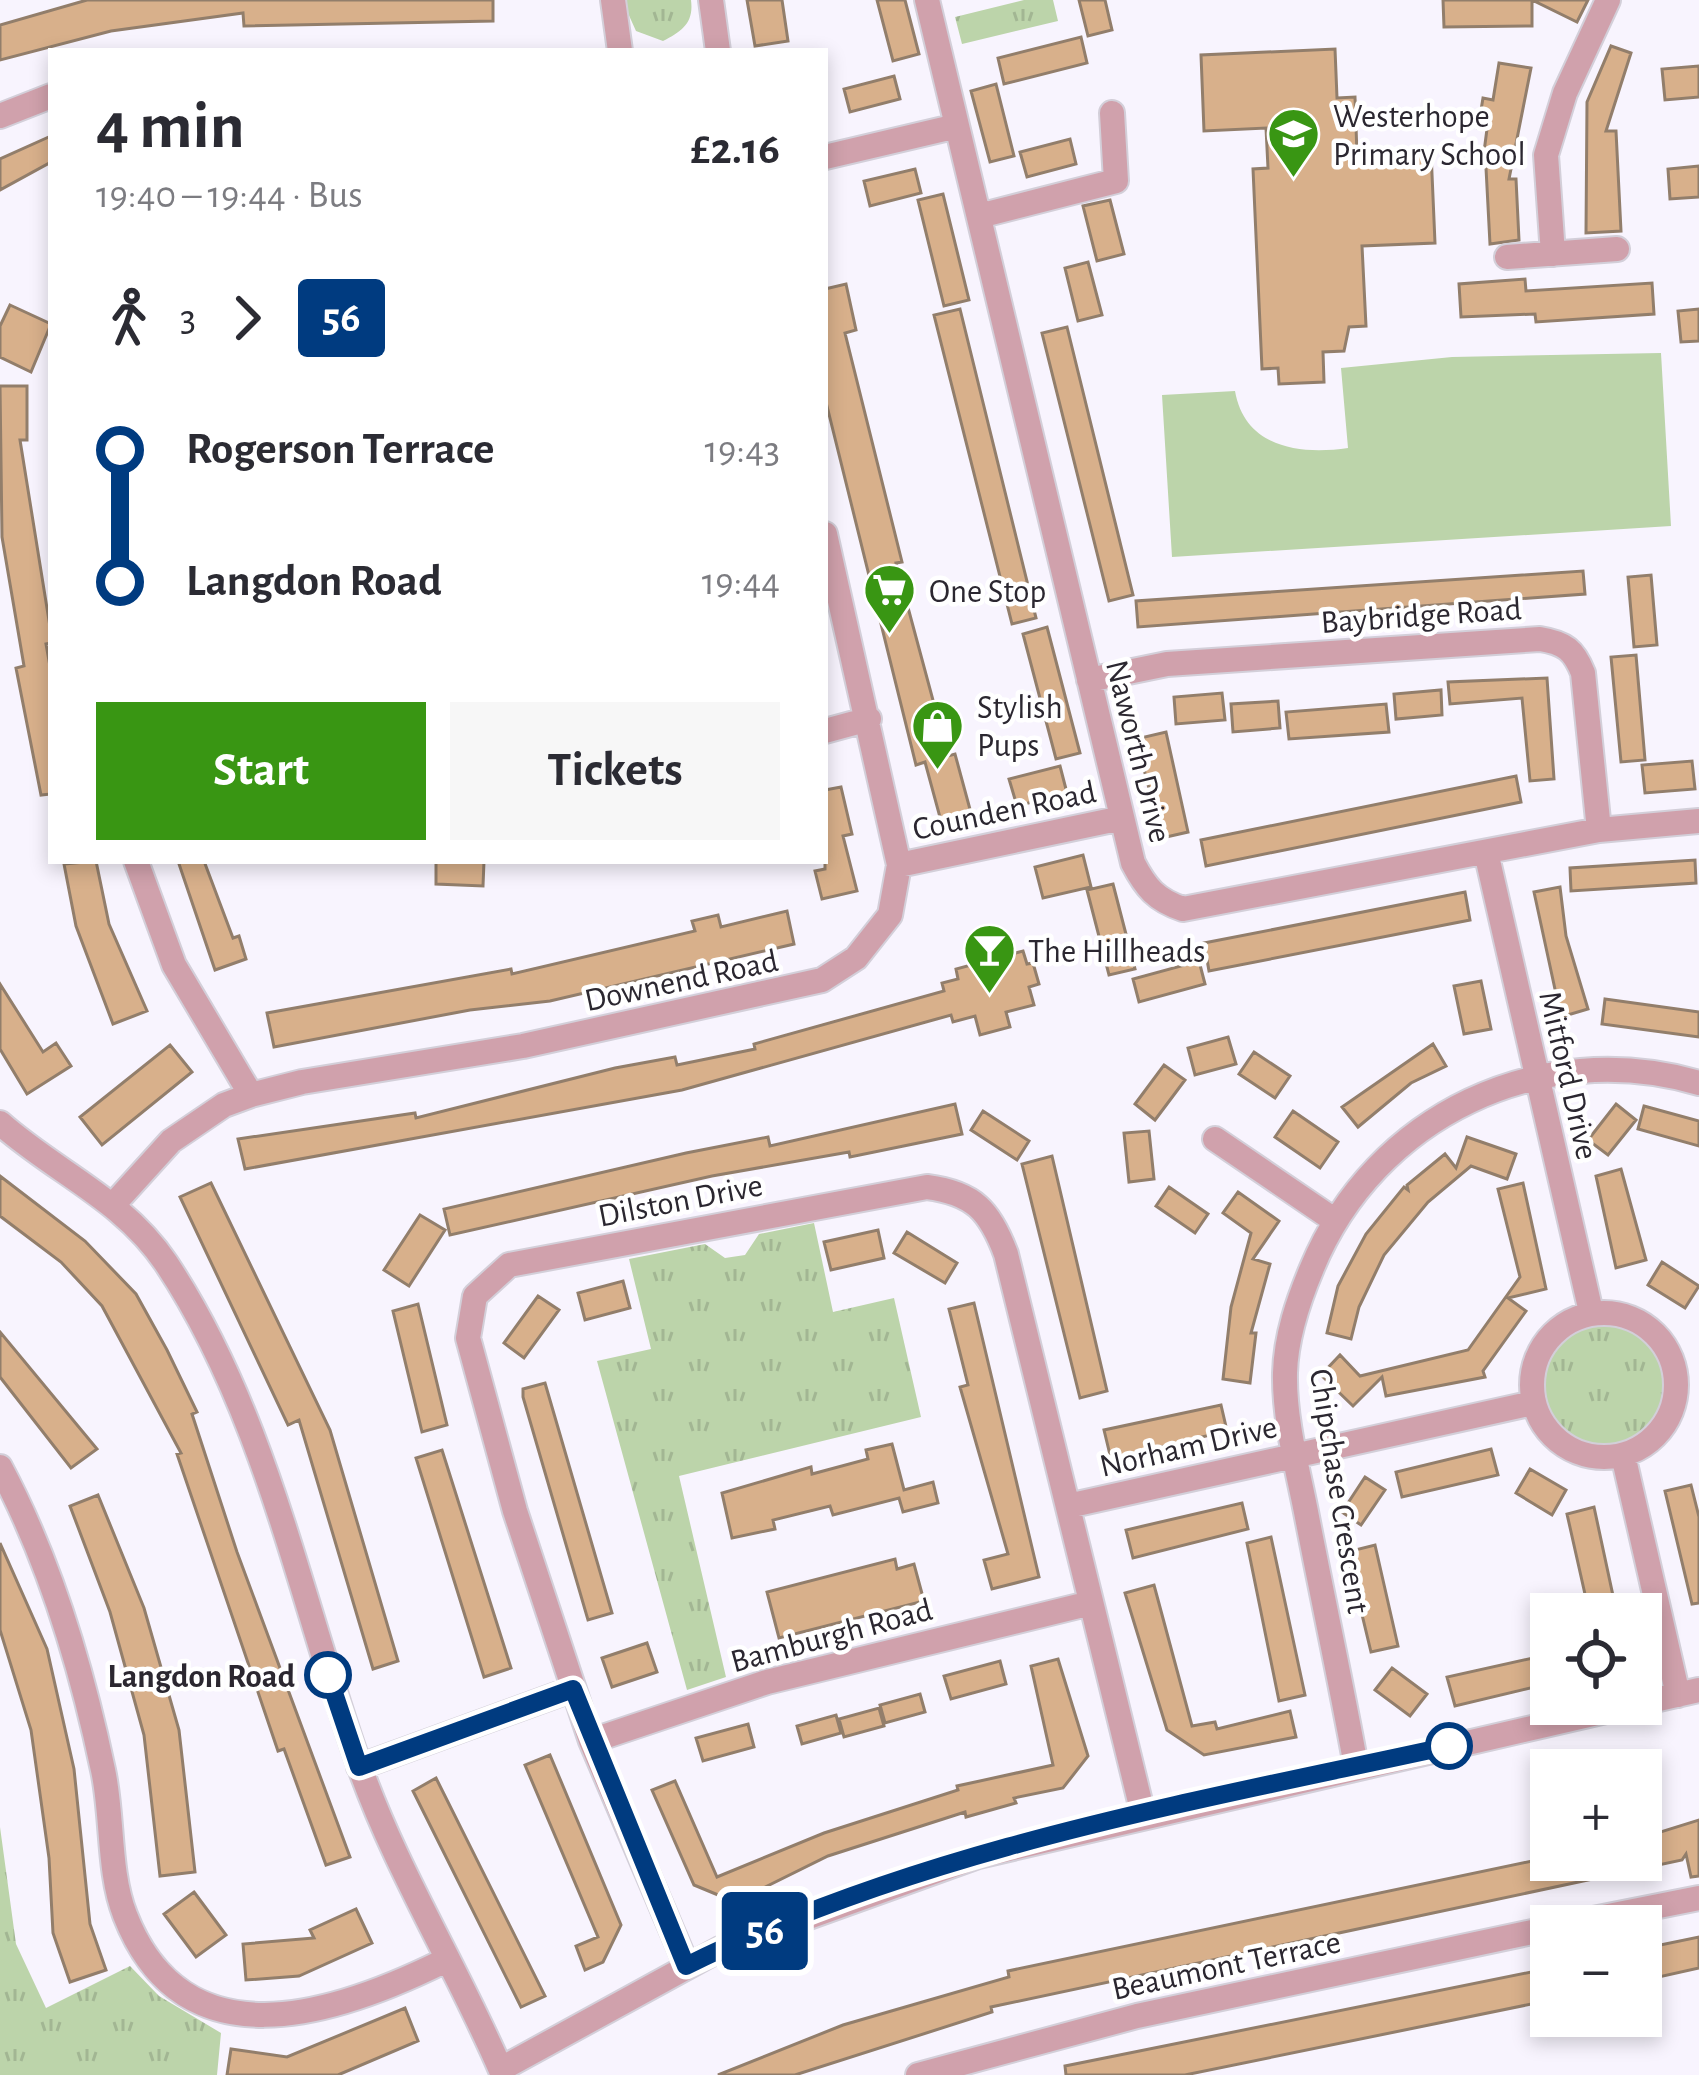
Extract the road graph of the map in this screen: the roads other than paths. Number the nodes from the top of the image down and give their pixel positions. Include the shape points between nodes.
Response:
1 (613, 0) edge
2 (710, 0) edge
3 (928, 0) edge
4 (1608, 0) edge
5 (620, 48) edge
6 (718, 48) edge
7 (48, 97) edge
8 (1112, 113) dead end
9 (0, 116) edge
10 (958, 127) junction
11 (828, 157) edge
12 (979, 216) junction
13 (1617, 249) dead end
14 (1553, 254) junction
15 (1507, 257) dead end
16 (828, 547) edge
17 (1089, 680) junction
18 (869, 719) junction
19 (828, 730) edge
20 (1122, 818) junction
21 (1699, 821) edge
22 (1599, 830) junction
23 (1486, 852) junction
24 (137, 864) edge
25 (899, 865) junction
26 (1537, 1077) junction
27 (1699, 1083) edge
28 (251, 1095) junction
29 (0, 1123) edge
30 (1215, 1139) dead end
31 (113, 1204) junction
32 (1334, 1220) junction
33 (1591, 1312) junction
34 (1688, 1372) edge
35 (1533, 1402) junction
36 (1295, 1454) junction
37 (1623, 1455) junction
38 (0, 1467) edge
39 (1068, 1506) junction
40 (1091, 1603) junction
41 (573, 1689) junction
42 (1688, 1692) edge
43 (1540, 1725) edge
44 (591, 1741) junction
45 (1356, 1766) junction
46 (359, 1767) junction
47 (1143, 1814) junction
48 (1699, 1898) edge
49 (1662, 1905) edge
50 (1530, 1932) edge
51 (444, 1960) junction
52 (686, 1966) junction
53 (502, 2072) edge
54 (918, 2075) edge

1 - 5 street
2 - 6 street
3 - 10 street, Naworth Drive
4 - 14 street via 1564,93 1546,155
7 - 9 street
8 - 12 street via 1116,182
10 - 11 street
10 - 12 street, Naworth Drive
12 - 17 street, Naworth Drive
13 - 14 street
14 - 15 street
16 - 18 street, Downend Road
17 - 20 street, Naworth Drive
17 - 22 street, Baybridge Road via 1167,664 1562,642 1582,674
18 - 19 street
18 - 25 street, Downend Road
20 - 23 street, Naworth Drive via 1146,888 1184,909
20 - 25 street, Counden Road
21 - 22 street, Naworth Drive
22 - 23 street, Naworth Drive
23 - 26 street, Mitford Drive
24 - 28 street via 174,965
25 - 28 street, Downend Road via 890,915 870,943 843,969 800,988
26 - 27 street, Chipchase Crescent via 1593,1066
26 - 32 street, Chipchase Crescent via 1439,1113 1396,1147
26 - 33 street, Mitford Drive
28 - 31 street, Downend Road via 171,1141
29 - 31 street
30 - 32 street
31 - 46 street via 165,1262 217,1354
32 - 36 street, Chipchase Crescent via 1291,1331 1285,1373
33 - 34 street via 1646,1324
33 - 35 street via 1562,1324 1542,1346
34 - 37 street via 1671,1416 1643,1447
35 - 36 street, Norham Drive
35 - 37 street via 1546,1429 1568,1448
36 - 39 street, Norham Drive
36 - 45 street, Chipchase Crescent
37 - 42 street
38 - 51 street via 74,1652 104,1772 124,1912 157,1975 198,2004 249,2017 383,1990
39 - 40 street, Dilston Drive
39 - 41 street, Dilston Drive via 1006,1254 994,1221 955,1190 927,1186 508,1265 475,1296 469,1338 514,1511
40 - 44 street, Bamburgh Road via 767,1682
40 - 47 street, Dilston Drive
41 - 44 street, Dilston Drive
41 - 46 street
43 - 45 street
44 - 52 street, Dilston Drive
45 - 47 street
46 - 51 street
47 - 52 street via 898,1882
48 - 49 street, Beaumont Terrace
50 - 54 street, Beaumont Terrace via 1137,2016
51 - 53 street
52 - 53 street

